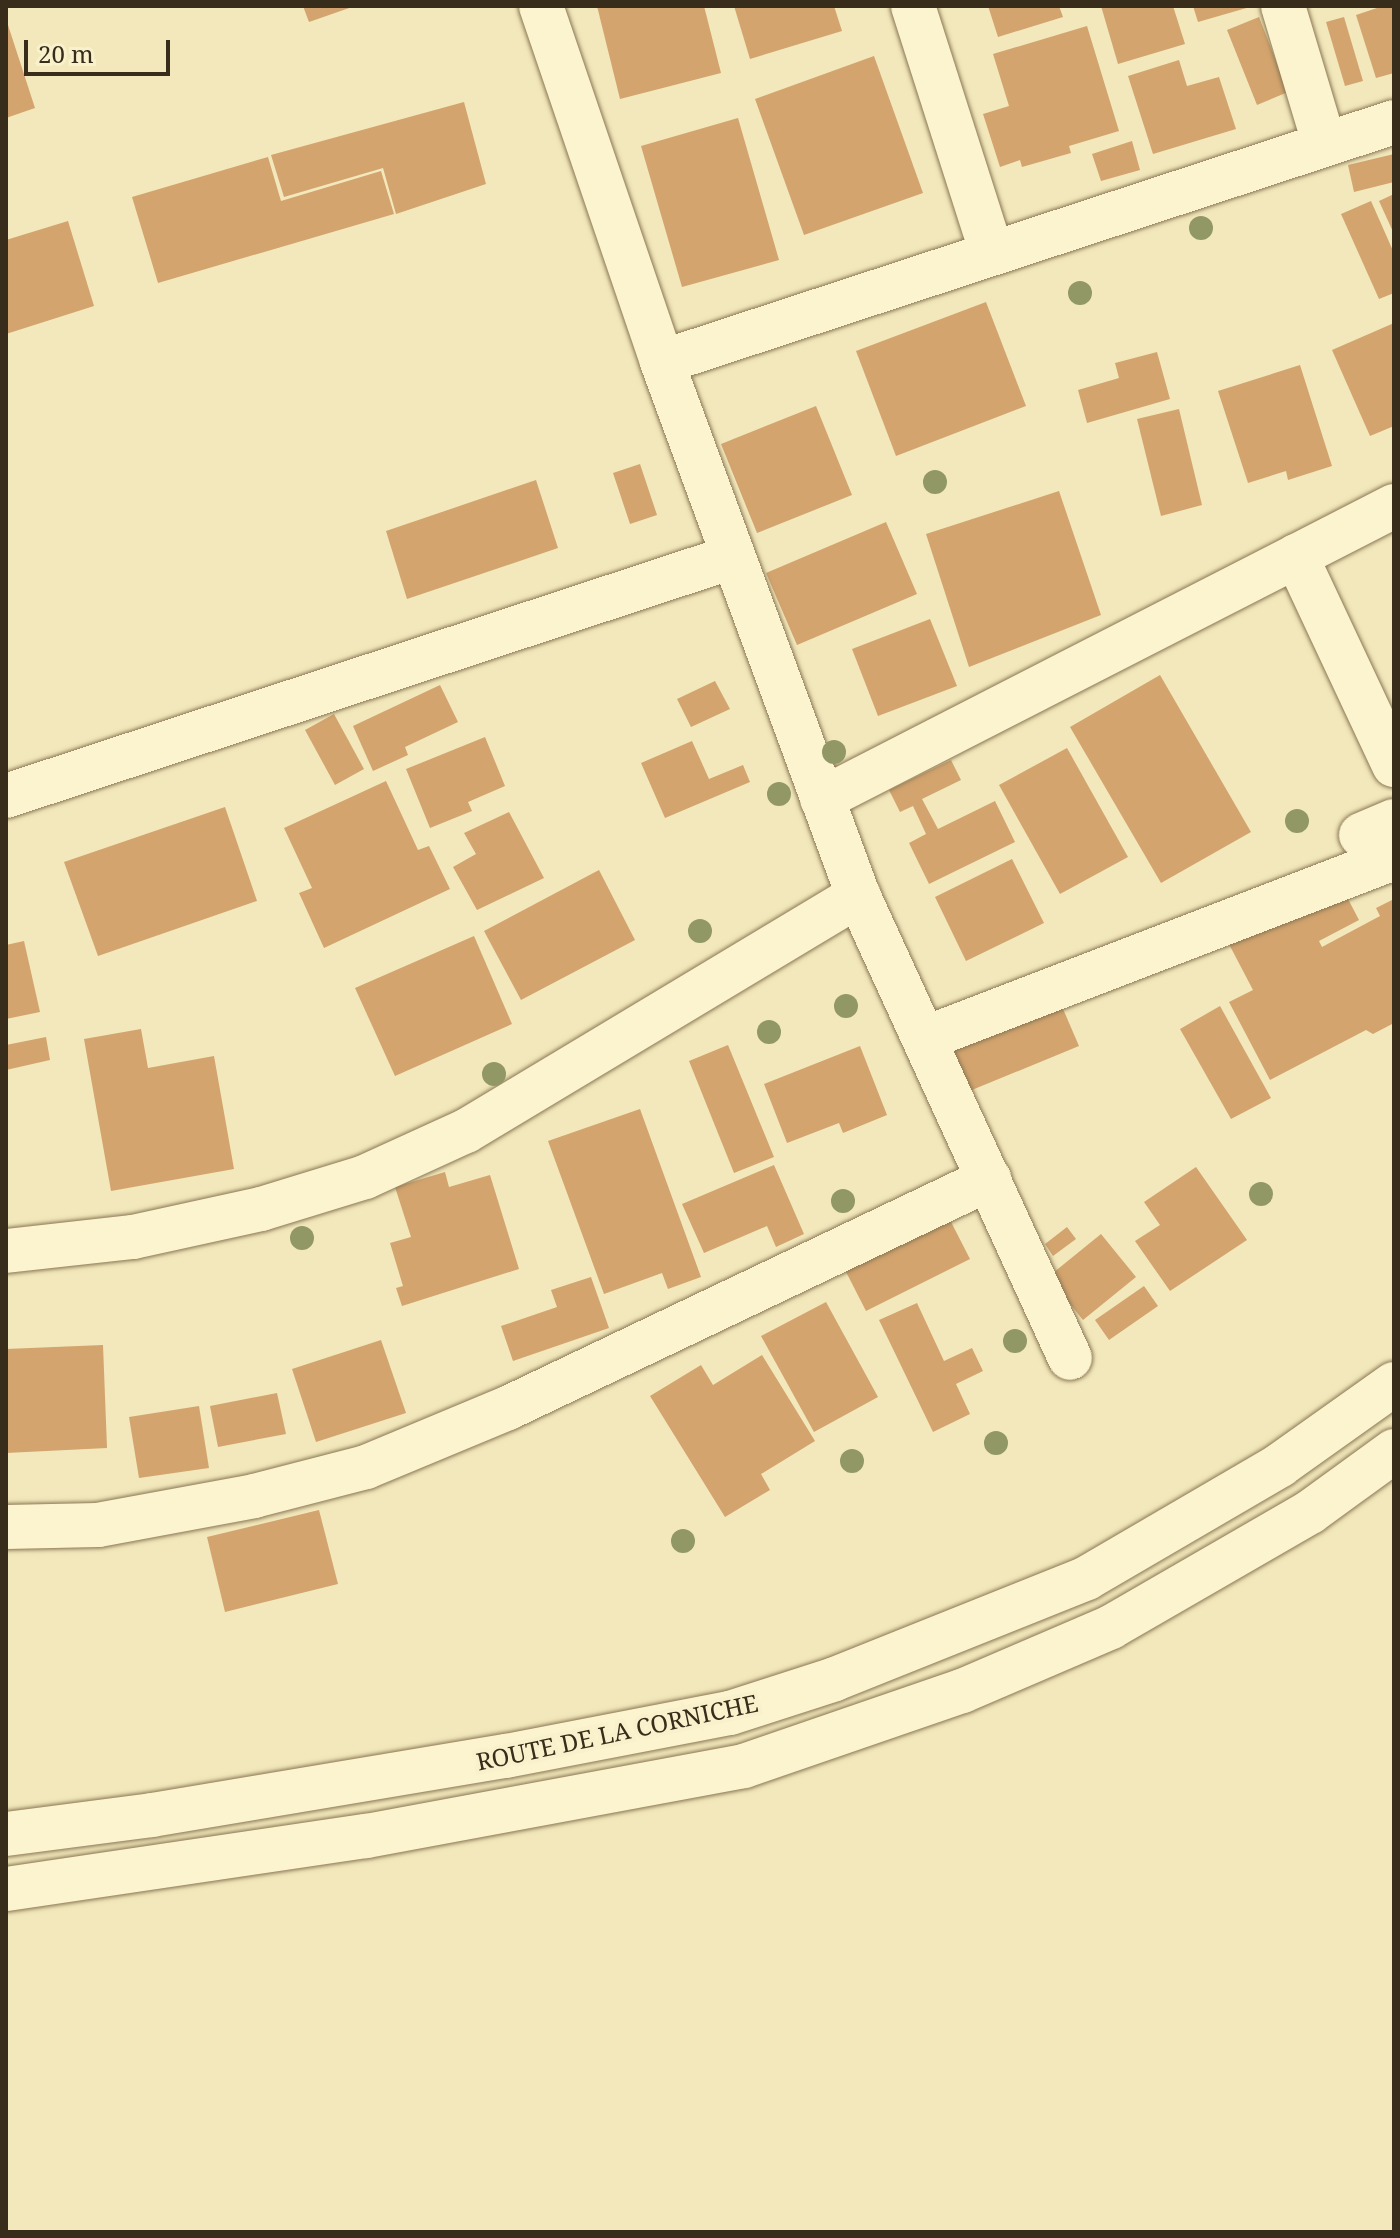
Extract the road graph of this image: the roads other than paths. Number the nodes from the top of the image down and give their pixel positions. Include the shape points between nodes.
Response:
1 (541, 6) edge
2 (913, 6) edge
3 (1283, 6) edge
4 (1394, 122) edge
5 (1324, 143) junction
6 (991, 251) junction
7 (662, 362) junction
8 (1394, 506) edge
9 (1296, 556) junction
10 (732, 557) junction
11 (1394, 765) edge
12 (6, 796) edge
13 (822, 799) junction
14 (1383, 838) edge
15 (858, 895) junction
16 (926, 1038) junction
17 (989, 1179) junction
18 (6, 1251) edge
19 (1070, 1358) dead end
20 (1394, 1384) edge
21 (1394, 1451) edge
22 (6, 1527) edge
23 (6, 1834) edge
24 (6, 1889) edge

1 - 7 street
2 - 6 street
3 - 5 street
4 - 5 street
5 - 6 street
6 - 7 street
7 - 10 street
8 - 9 street
9 - 11 street
9 - 13 street
10 - 12 street
10 - 13 street
13 - 15 street
14 - 16 street
15 - 16 street
15 - 18 street via 466,1131 365,1177 261,1209 133,1237
16 - 17 street
17 - 19 street
17 - 22 street via 508,1408 366,1467 254,1496 98,1525
20 - 23 street, ROUTE DE LA CORNICHE via 1280,1465 1087,1578 942,1640 820,1684 730,1713 506,1756
21 - 24 street via 1310,1512 1111,1627 962,1691 744,1766 366,1836

